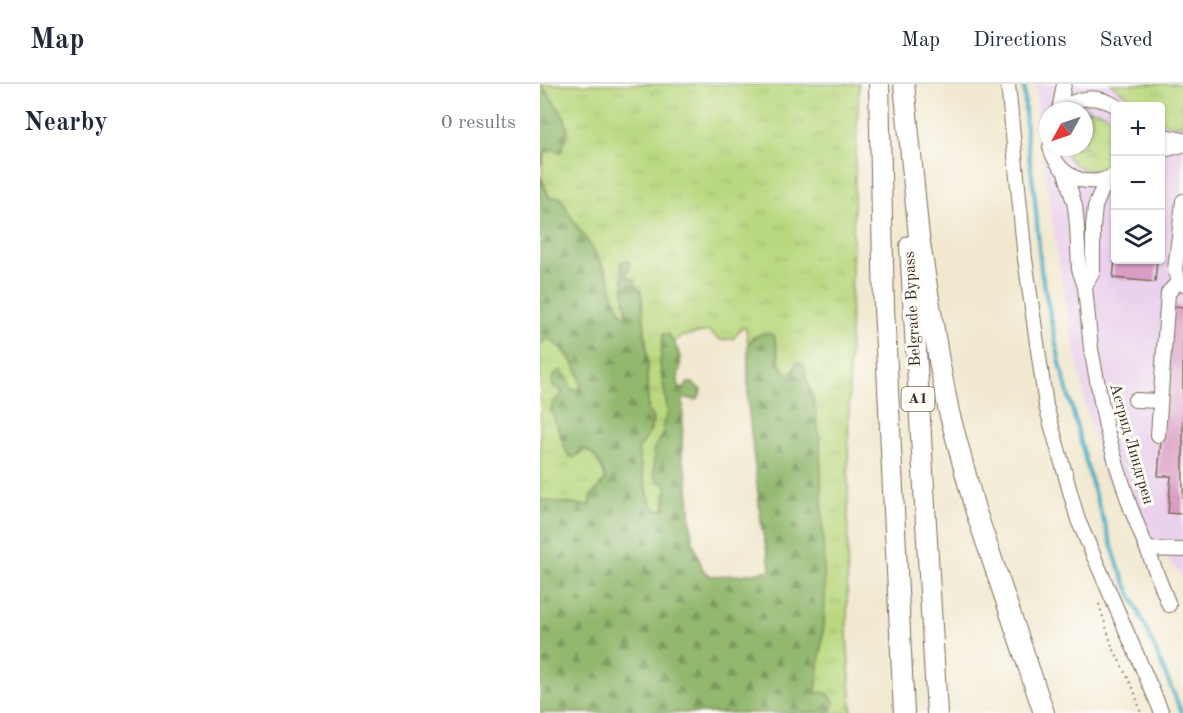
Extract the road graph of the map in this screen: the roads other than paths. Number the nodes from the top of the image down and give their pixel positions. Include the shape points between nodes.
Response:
1 (879, 84) edge
2 (903, 84) edge
3 (1008, 84) edge
4 (1064, 84) edge
5 (1091, 84) edge
6 (1101, 99) junction
7 (1061, 102) edge
8 (1073, 102) edge
9 (1111, 104) edge
10 (1165, 136) edge
11 (1183, 140) edge
12 (1183, 145) edge
13 (1165, 150) edge
14 (1053, 156) edge
15 (1065, 172) junction
16 (1111, 177) edge
17 (1111, 179) edge
18 (1183, 201) edge
19 (1181, 283) edge
20 (1086, 287) junction
21 (1135, 400) dead end
22 (1160, 401) junction
23 (1158, 435) dead end
24 (1147, 549) junction
25 (1183, 550) edge
26 (1169, 605) dead end
27 (904, 713) edge
28 (937, 713) edge
29 (1044, 713) edge
30 (1162, 713) edge

1 - 27 highway, A1 via 884,307
2 - 28 highway, Belgrade Bypass / A1
2 - 29 highway via 919,237 949,412 975,509
3 - 30 street via 1025,259 1046,406 1078,520
4 - 7 street
5 - 6 street
6 - 8 street
6 - 9 street
10 - 11 street
12 - 13 street
14 - 15 street, Астрид Линдгрен
15 - 16 street via 1082,180 1101,181
15 - 20 street, Астрид Линдгрен via 1074,199 1079,269
17 - 20 street, Астрид Линдгрен via 1095,207 1093,271
18 - 19 street via 1175,270
19 - 22 street via 1168,293
20 - 24 street, Астрид Линдгрен via 1091,349 1106,427
21 - 22 street
22 - 23 street
24 - 25 street
24 - 26 street, Астрид Линдгрен

